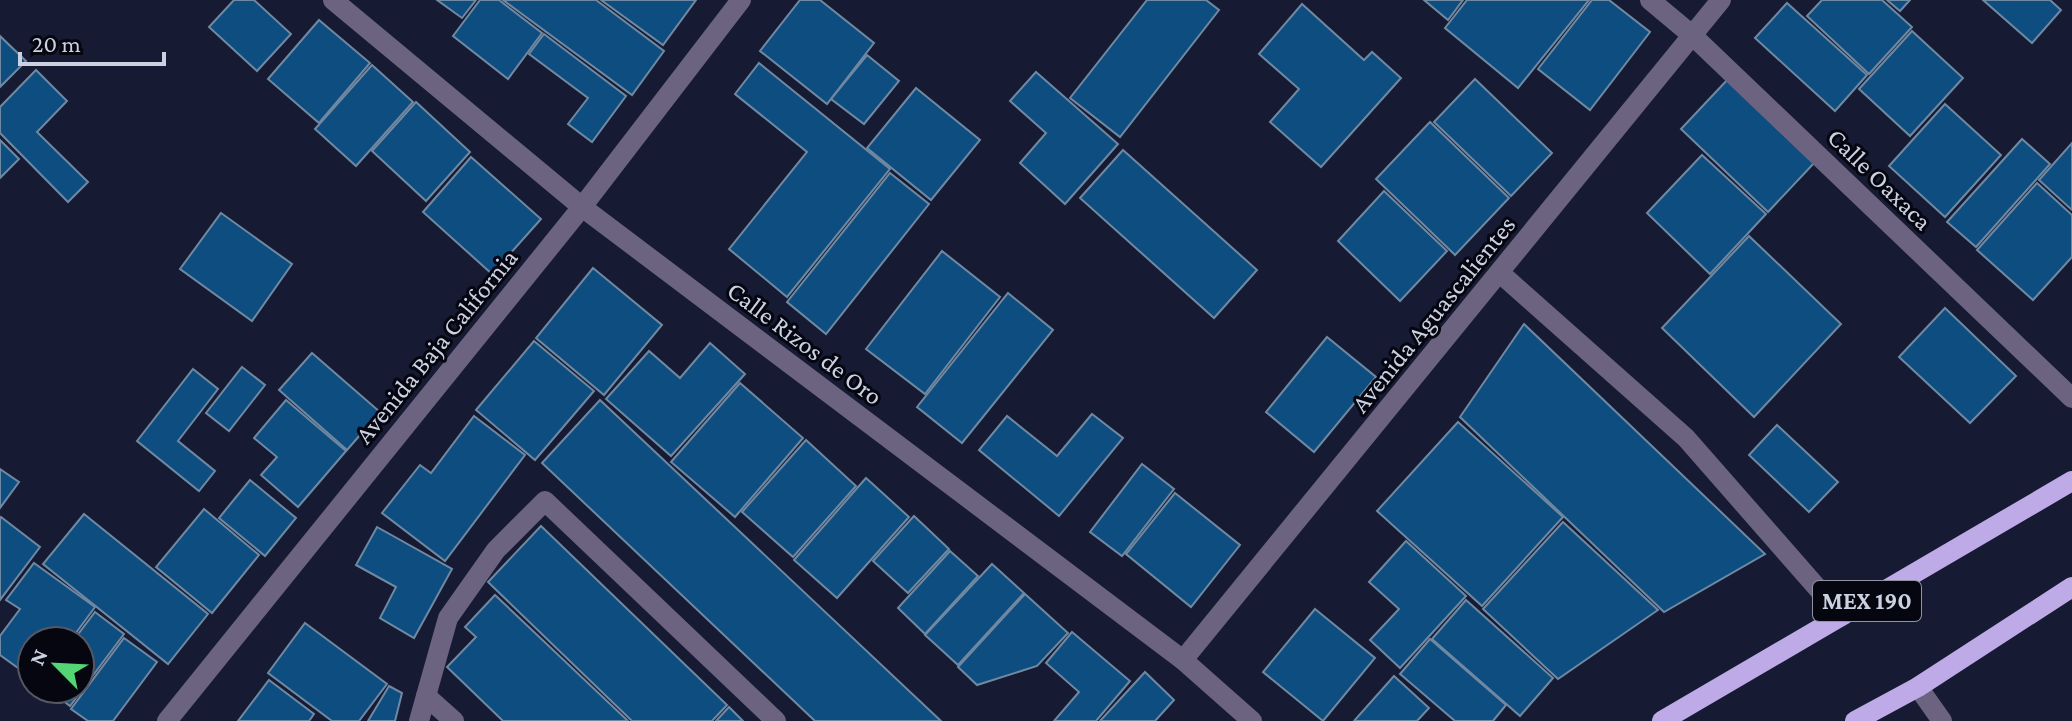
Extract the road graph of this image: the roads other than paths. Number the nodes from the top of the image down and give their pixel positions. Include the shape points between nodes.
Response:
1 (333, 0) edge
2 (741, 0) edge
3 (1650, 0) edge
4 (1721, 0) edge
5 (1693, 36) junction
6 (582, 207) junction
7 (1500, 273) junction
8 (2072, 398) edge
9 (2072, 481) edge
10 (2072, 587) edge
11 (1842, 616) junction
12 (1183, 660) junction
13 (1918, 687) junction
14 (426, 696) junction
15 (167, 721) edge
16 (419, 721) edge
17 (454, 721) edge
18 (776, 721) edge
19 (1252, 721) edge
20 (1662, 721) edge
21 (1855, 721) edge
22 (1942, 721) edge

1 - 6 street, Calle Rizos de Oro
2 - 6 street, Avenida Baja California
3 - 5 street, Calle Oaxaca
4 - 5 street, Avenida Aguascalientes
5 - 7 street, Avenida Aguascalientes
5 - 8 street, Calle Oaxaca
6 - 12 street, Calle Rizos de Oro
6 - 15 street, Avenida Baja California
7 - 11 street via 1686,438
7 - 12 street, Avenida Aguascalientes
9 - 11 main road, MEX 190
10 - 13 main road
11 - 20 main road, MEX 190
12 - 19 street, Calle Rizos de Oro
13 - 21 main road
13 - 22 street
14 - 16 street
14 - 17 street
14 - 18 street via 448,618 496,550 545,501

